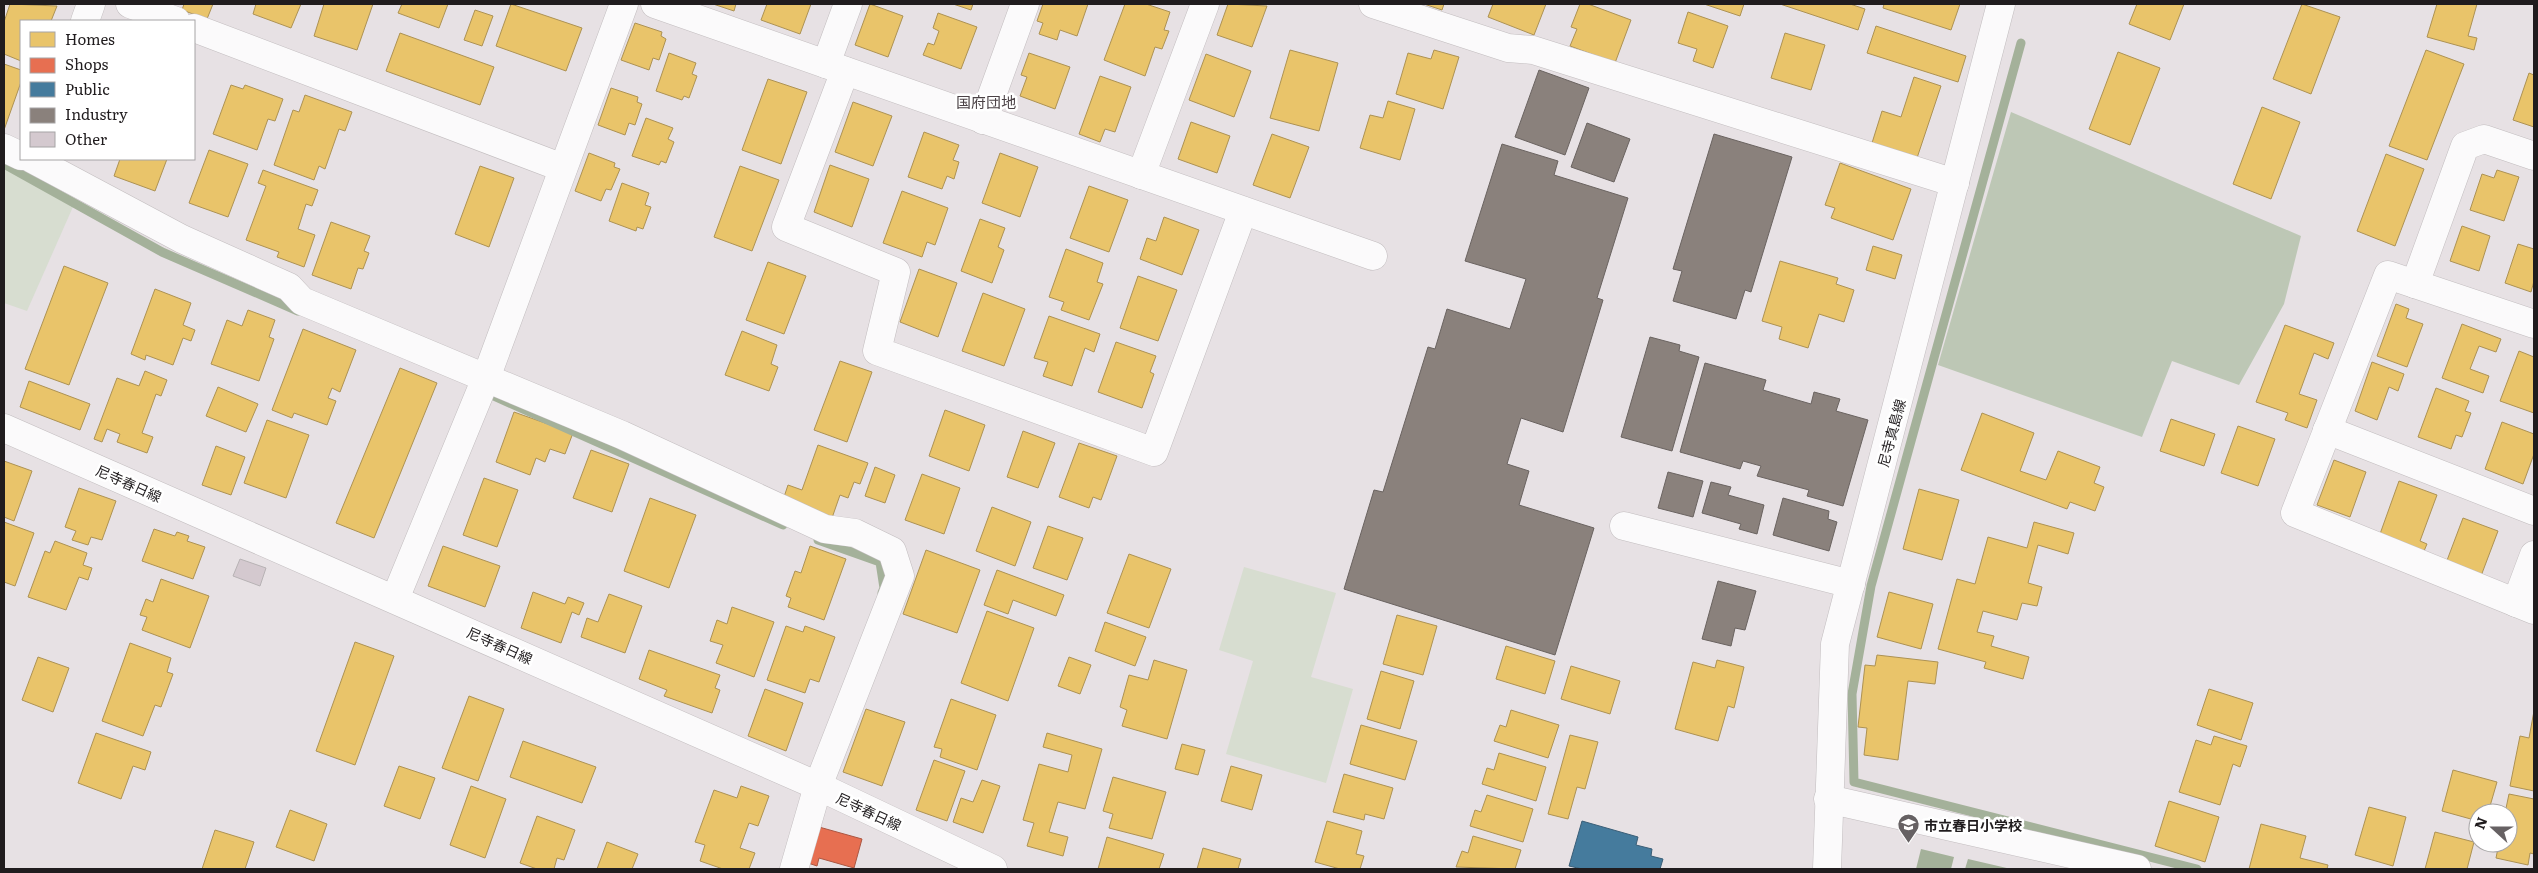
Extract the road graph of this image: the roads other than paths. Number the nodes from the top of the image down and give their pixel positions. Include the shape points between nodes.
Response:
1 (91, 4) edge
2 (130, 4) edge
3 (624, 4) edge
4 (848, 4) edge
5 (1025, 4) edge
6 (1205, 4) edge
7 (1373, 4) edge
8 (2001, 4) edge
9 (664, 5) edge
10 (85, 20) edge
11 (173, 20) edge
12 (195, 28) edge
13 (836, 68) junction
14 (983, 120) junction
15 (4, 148) edge
16 (20, 155) edge
17 (2534, 156) edge
18 (32, 160) edge
19 (563, 168) junction
20 (1141, 175) junction
21 (1955, 183) junction
22 (1244, 211) junction
23 (1373, 256) dead end
24 (2416, 284) junction
25 (2534, 324) edge
26 (482, 389) junction
27 (4, 428) edge
28 (2327, 430) junction
29 (2534, 511) edge
30 (1624, 526) dead end
31 (2534, 555) edge
32 (1851, 584) junction
33 (395, 598) junction
34 (2525, 607) edge
35 (818, 786) junction
36 (1828, 799) junction
37 (794, 869) edge
38 (993, 869) edge
39 (1827, 869) edge
40 (2137, 869) edge

1 - 10 street
2 - 11 street
3 - 19 street
4 - 13 street
5 - 14 street
6 - 20 street
7 - 21 street via 1508,48 1533,50
8 - 21 street, 尼寺真島線
9 - 13 street
12 - 19 street
13 - 14 street
13 - 22 street via 786,227 896,272 877,351 1154,452
14 - 20 street
15 - 16 street
17 - 24 street via 2484,139 2465,146
18 - 26 street via 182,239 289,287 302,301
19 - 26 street
20 - 22 street
21 - 32 street, 尼寺真島線
22 - 23 street
24 - 25 street
24 - 28 street via 2388,275
26 - 33 street
26 - 35 street via 622,435 825,529 855,533 892,551 900,576
27 - 33 street, 尼寺春日線
28 - 29 street
28 - 34 street via 2295,513
30 - 32 street
31 - 34 street
32 - 36 street, 尼寺真島線 via 1835,644
33 - 35 street, 尼寺春日線
35 - 37 street
35 - 38 street, 尼寺春日線
36 - 39 street, 尼寺真島線
36 - 40 street

